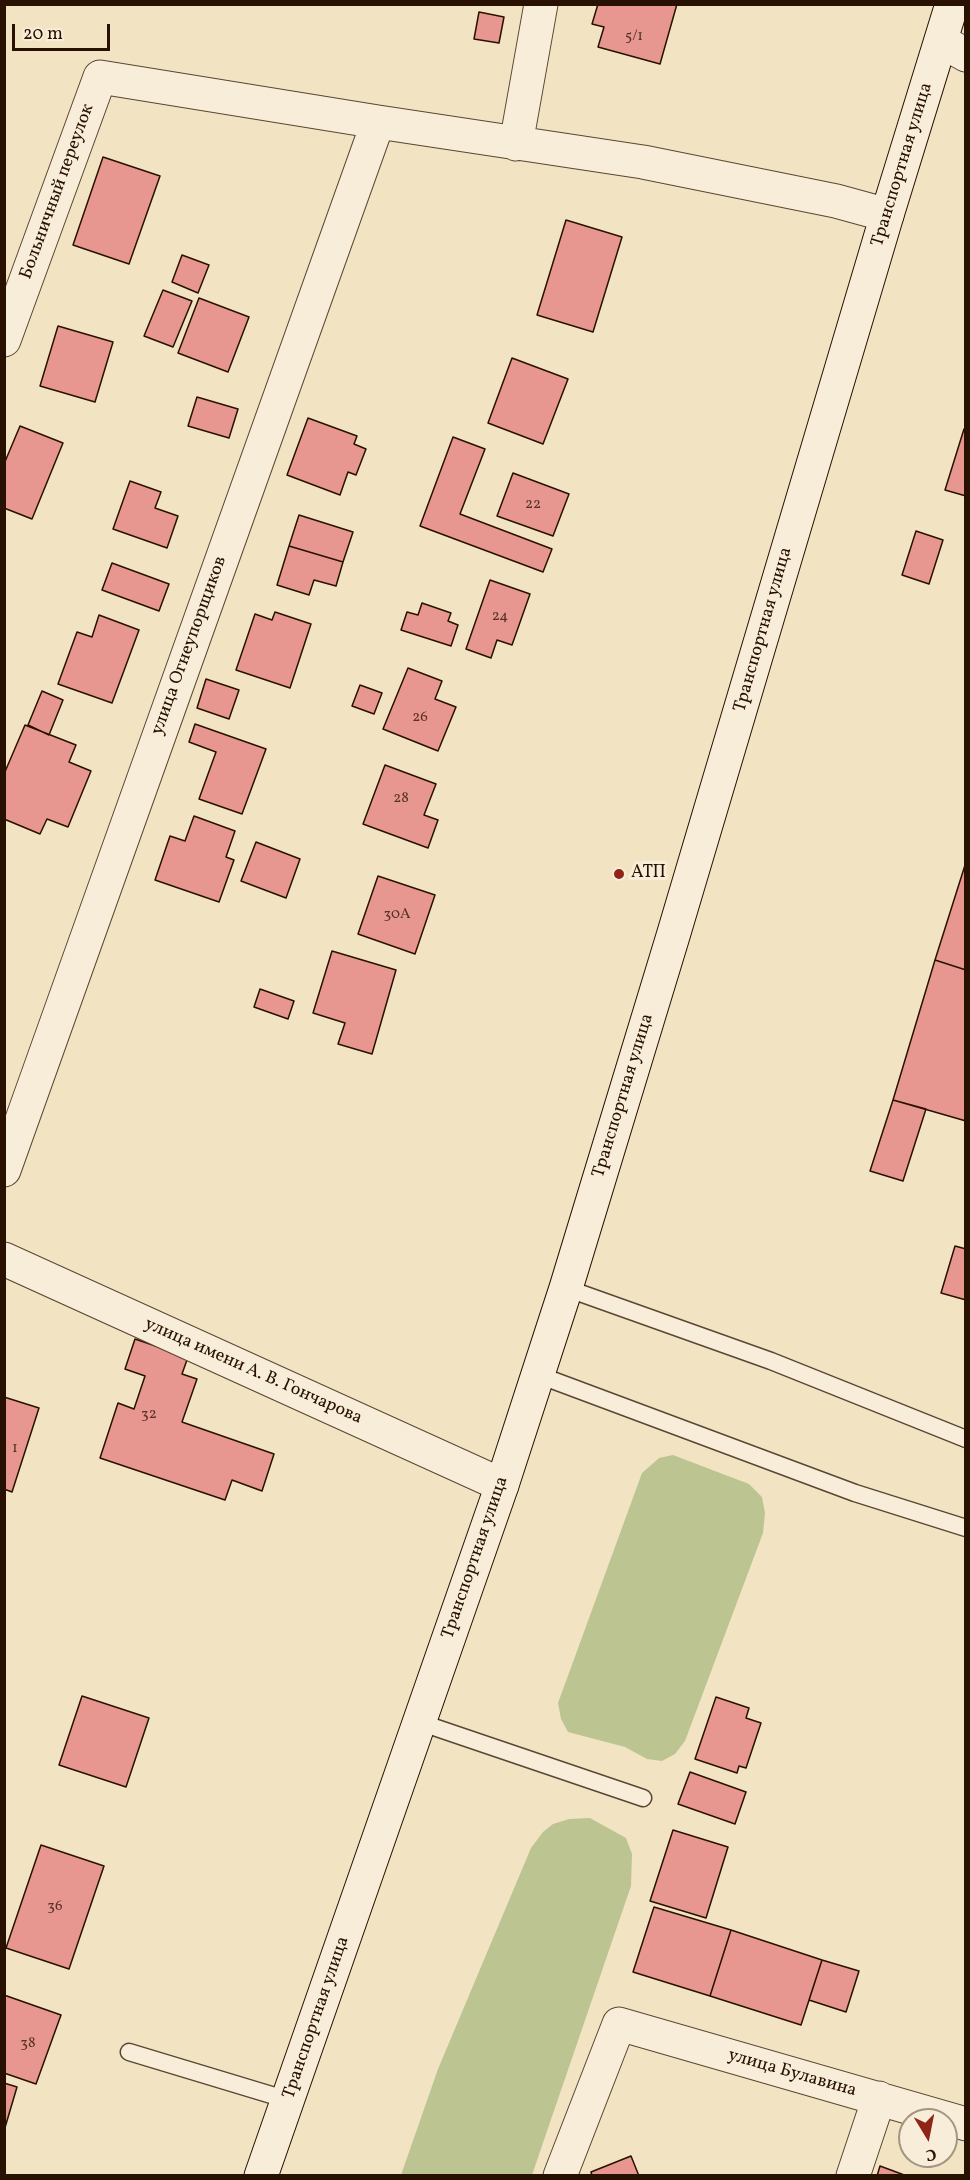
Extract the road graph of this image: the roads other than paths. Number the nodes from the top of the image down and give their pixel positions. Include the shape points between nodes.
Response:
1 (541, 4) edge
2 (952, 4) edge
3 (953, 48) edge
4 (378, 122) junction
5 (516, 144) junction
6 (887, 215) junction
7 (4, 340) edge
8 (4, 1170) edge
9 (4, 1259) edge
10 (566, 1288) junction
11 (536, 1374) junction
12 (966, 1439) edge
13 (501, 1485) junction
14 (966, 1528) edge
15 (419, 1722) junction
16 (643, 1798) dead end
17 (129, 2052) dead end
18 (879, 2098) junction
19 (288, 2100) junction
20 (966, 2124) edge
21 (261, 2175) edge
22 (560, 2175) edge
23 (853, 2175) edge

1 - 5 street
2 - 3 street, Транспортная улица
3 - 6 street, Транспортная улица
4 - 5 street
4 - 7 street, Больничный переулок via 100,77
4 - 8 street, улица Огнеупорщиков
5 - 6 street via 643,162
6 - 10 street, Транспортная улица
9 - 13 street, улица имени А. В. Гончарова
10 - 11 street, Транспортная улица
10 - 12 lane via 771,1361
11 - 13 street, Транспортная улица
11 - 14 lane via 855,1493
13 - 15 street, Транспортная улица
15 - 16 lane
15 - 19 street, Транспортная улица
17 - 19 lane
18 - 20 street, улица Булавина
18 - 22 street, улица Булавина via 619,2024
18 - 23 street
19 - 21 street, Транспортная улица

